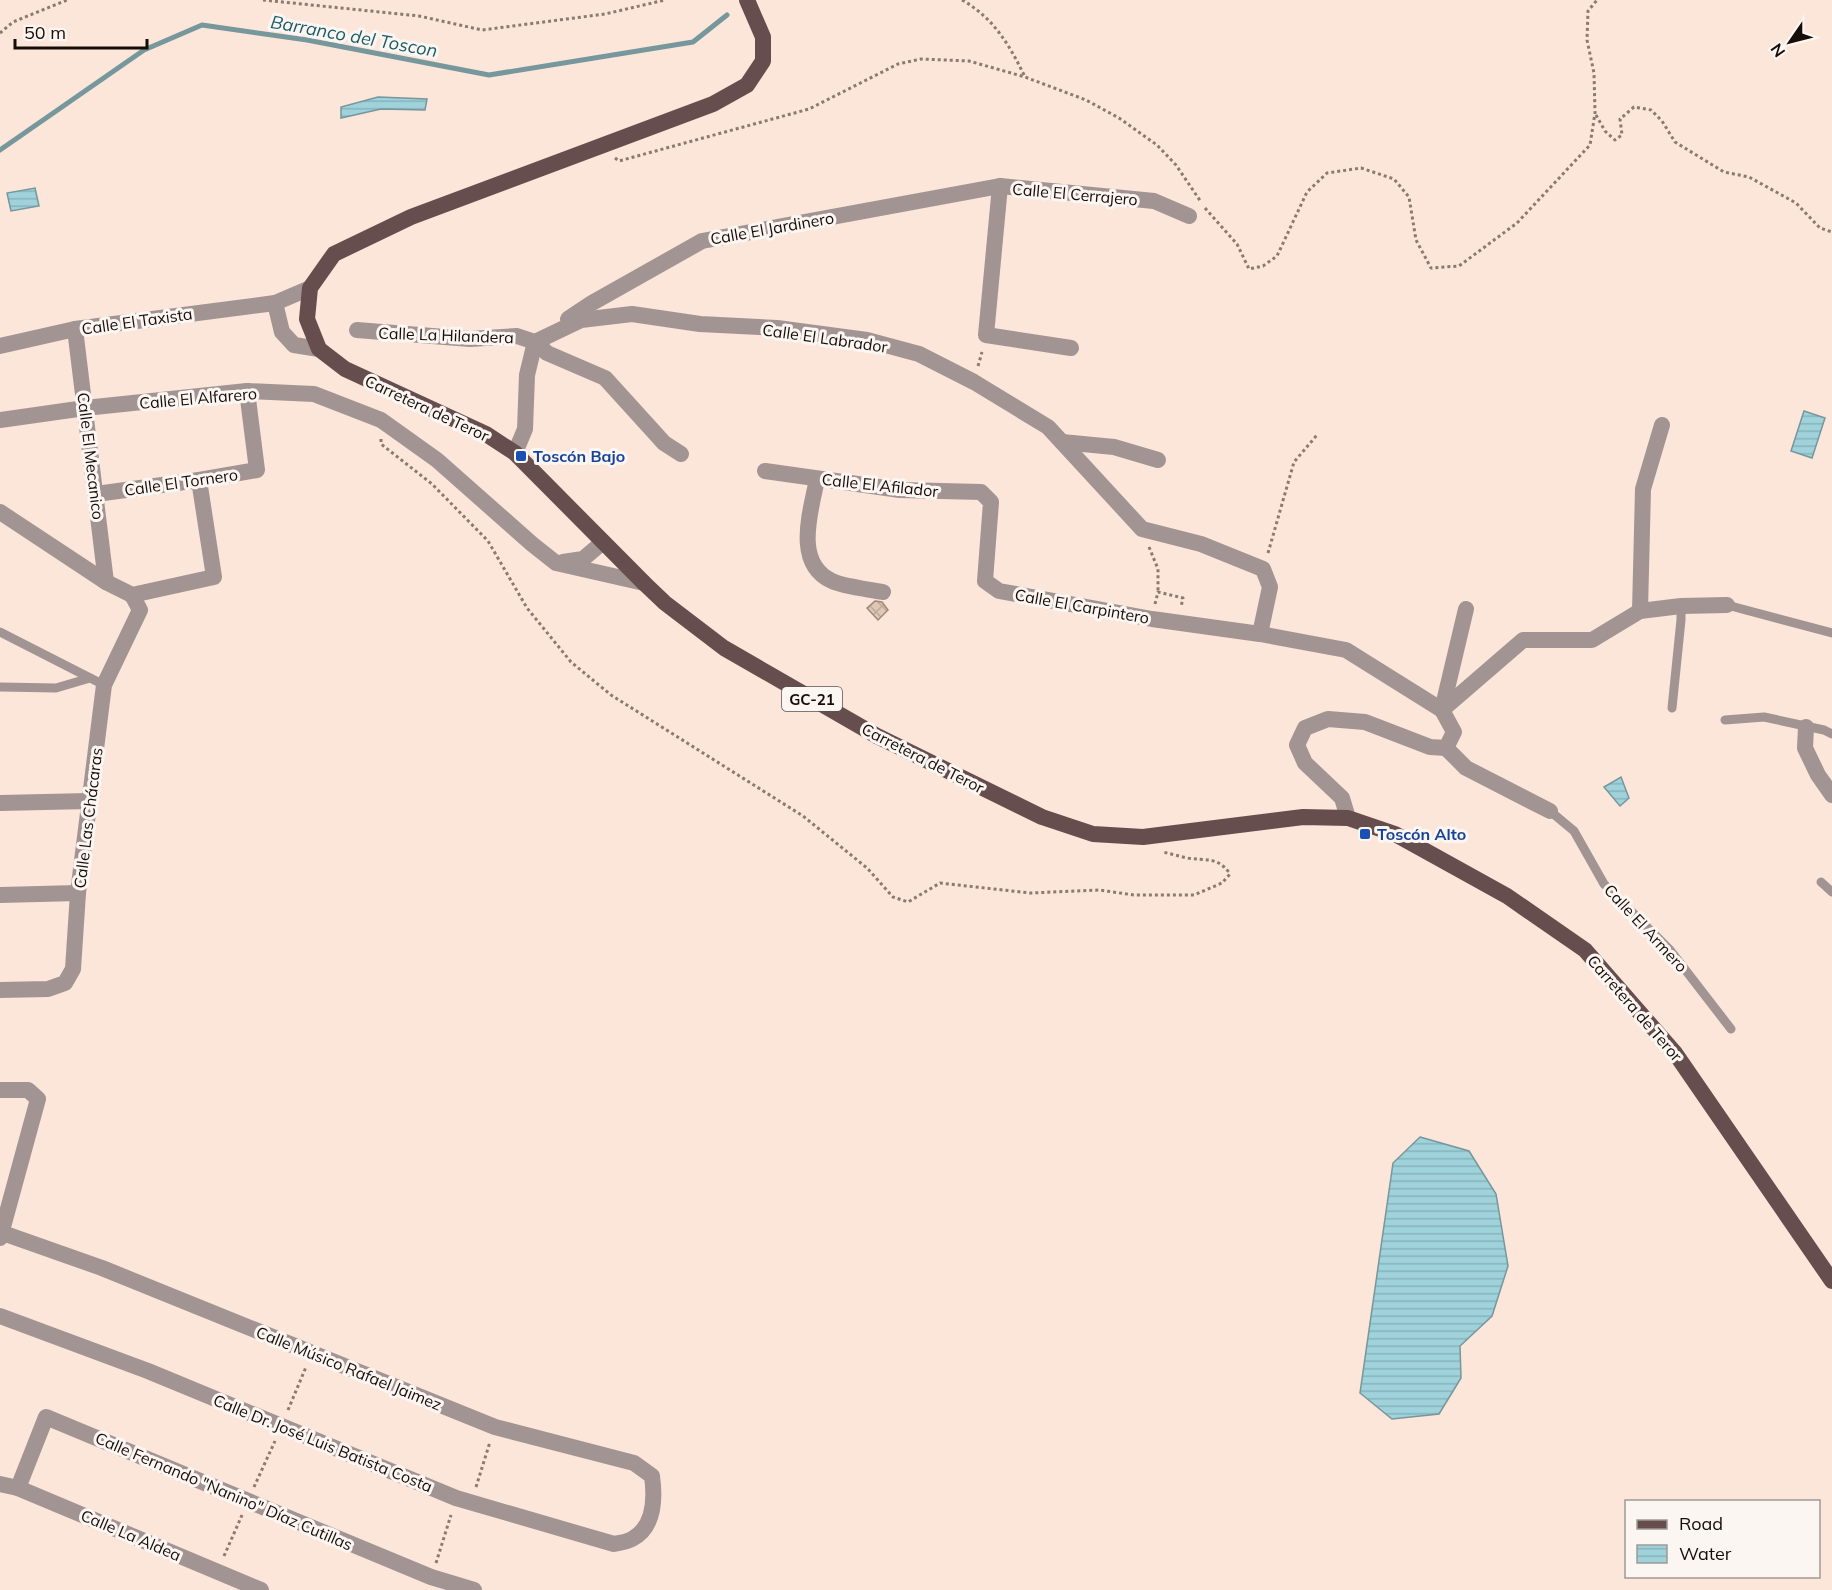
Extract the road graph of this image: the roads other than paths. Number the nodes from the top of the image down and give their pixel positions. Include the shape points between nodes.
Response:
1 (747, 0) edge
2 (1000, 186) junction
3 (1189, 216) dead end
4 (310, 288) junction
5 (275, 303) junction
6 (75, 329) junction
7 (357, 330) dead end
8 (535, 342) junction
9 (0, 346) edge
10 (1071, 348) dead end
11 (319, 349) junction
12 (247, 391) junction
13 (86, 408) junction
14 (0, 420) edge
15 (1662, 426) dead end
16 (1062, 442) junction
17 (515, 453) junction
18 (681, 454) dead end
19 (1158, 460) dead end
20 (765, 471) dead end
21 (817, 479) junction
22 (199, 480) junction
23 (96, 494) junction
24 (991, 502) joint
25 (0, 512) edge
26 (603, 542) junction
27 (556, 563) junction
28 (106, 582) junction
29 (644, 583) junction
30 (882, 592) dead end
31 (132, 595) junction
32 (1727, 605) joint
33 (1681, 606) junction
34 (1466, 609) dead end
35 (1640, 611) junction
36 (0, 632) edge
37 (1832, 633) edge
38 (1260, 634) junction
39 (97, 682) junction
40 (0, 687) edge
41 (1672, 708) dead end
42 (1442, 710) junction
43 (1725, 720) dead end
44 (1806, 727) junction
45 (1832, 734) edge
46 (1446, 748) junction
47 (1832, 795) edge
48 (89, 801) junction
49 (0, 803) edge
50 (1550, 811) joint
51 (1348, 818) junction
52 (1821, 882) dead end
53 (1832, 892) edge
54 (78, 893) junction
55 (0, 895) edge
56 (0, 990) edge
57 (1731, 1029) dead end
58 (0, 1090) edge
59 (1, 1234) edge
60 (1832, 1281) edge
61 (0, 1316) edge
62 (0, 1484) edge
63 (18, 1488) junction
64 (648, 1526) joint
65 (261, 1590) edge
66 (474, 1590) edge

1 - 4 main road via 763,37 763,61 747,85 713,104 411,217 334,254
2 - 3 street, Calle El Cerrajero via 1154,201
2 - 8 street, Calle El Jardinero via 702,241 592,303
2 - 10 street, Calle El Cerrajero via 986,335
4 - 5 street, Calle El Taxista
4 - 11 main road via 307,319
5 - 6 street, Calle El Taxista
5 - 11 street via 282,332 294,345
6 - 9 street, Calle El Taxista
6 - 13 street, Calle El Mecanico
7 - 8 street, Calle La Hilandera via 470,339 516,336
8 - 16 street, Calle El Labrador via 581,320 632,314 867,340 920,354 974,382 1048,427
8 - 17 street via 527,375 525,429
8 - 18 street via 547,353 605,378 664,443
11 - 17 main road, Carretera de Teror / GC-21 via 345,369 486,434
12 - 13 street, Calle El Alfarero
12 - 22 street, Calle El Tornero via 257,470
12 - 27 street, Calle El Alfarero via 314,394 381,420 437,460
13 - 14 street, Calle El Alfarero
13 - 23 street, Calle El Mecanico
15 - 35 street via 1643,489
16 - 19 street via 1114,447
16 - 38 street, Calle El Labrador via 1142,529 1202,544 1263,569 1270,588
17 - 26 main road, Carretera de Teror / GC-21
20 - 21 street, Calle El Afilador
21 - 24 street, Calle El Afilador via 900,490 981,492
21 - 30 street via 806,542 814,567 832,581
22 - 23 street, Calle El Tornero
22 - 31 street via 214,577
23 - 28 street, Calle El Mecanico
24 - 38 street, Calle El Carpintero via 985,581 999,591
25 - 28 street
26 - 27 street via 583,559
26 - 29 main road, Carretera de Teror / GC-21
27 - 29 street, Calle El Alfarero
28 - 31 street
29 - 51 main road, Carretera de Teror / GC-21 via 724,648 877,736 1042,817 1093,834 1143,837 1303,817
31 - 39 street, Calle Las Chácaras via 140,610
32 - 33 street
32 - 37 lane
33 - 35 street
33 - 41 lane
34 - 42 street
35 - 42 street via 1592,640 1523,640
36 - 39 lane
38 - 42 street via 1346,650
39 - 40 lane via 56,688
39 - 48 street, Calle Las Chácaras
42 - 46 street via 1454,732
43 - 44 lane via 1764,717
44 - 45 lane
44 - 47 street via 1805,748
46 - 50 street, Calle El Armero via 1466,768
46 - 51 street via 1430,747 1365,722 1328,719 1305,728 1297,745 1305,763 1342,798
48 - 49 street
48 - 54 street, Calle Las Chácaras
50 - 57 lane, Calle El Armero via 1574,831 1604,884 1670,950
51 - 60 main road, Carretera de Teror / GC-21 via 1395,834 1507,896 1585,950 1675,1053
52 - 53 lane
54 - 55 street
54 - 56 street, Calle Las Chácaras via 73,969 65,983 48,989
58 - 59 street via 28,1090 38,1099
59 - 64 street, Calle Músico Rafael Jaimez via 102,1268 495,1427 634,1463 651,1476 655,1496
61 - 64 street, Calle Dr. José Luis Batista Costa via 148,1371 464,1500 614,1544 632,1539
62 - 63 street, Calle La Aldea
63 - 65 street, Calle La Aldea
63 - 66 street, Calle Fernando "Nanino" Díaz Cutillas via 46,1417 431,1577

